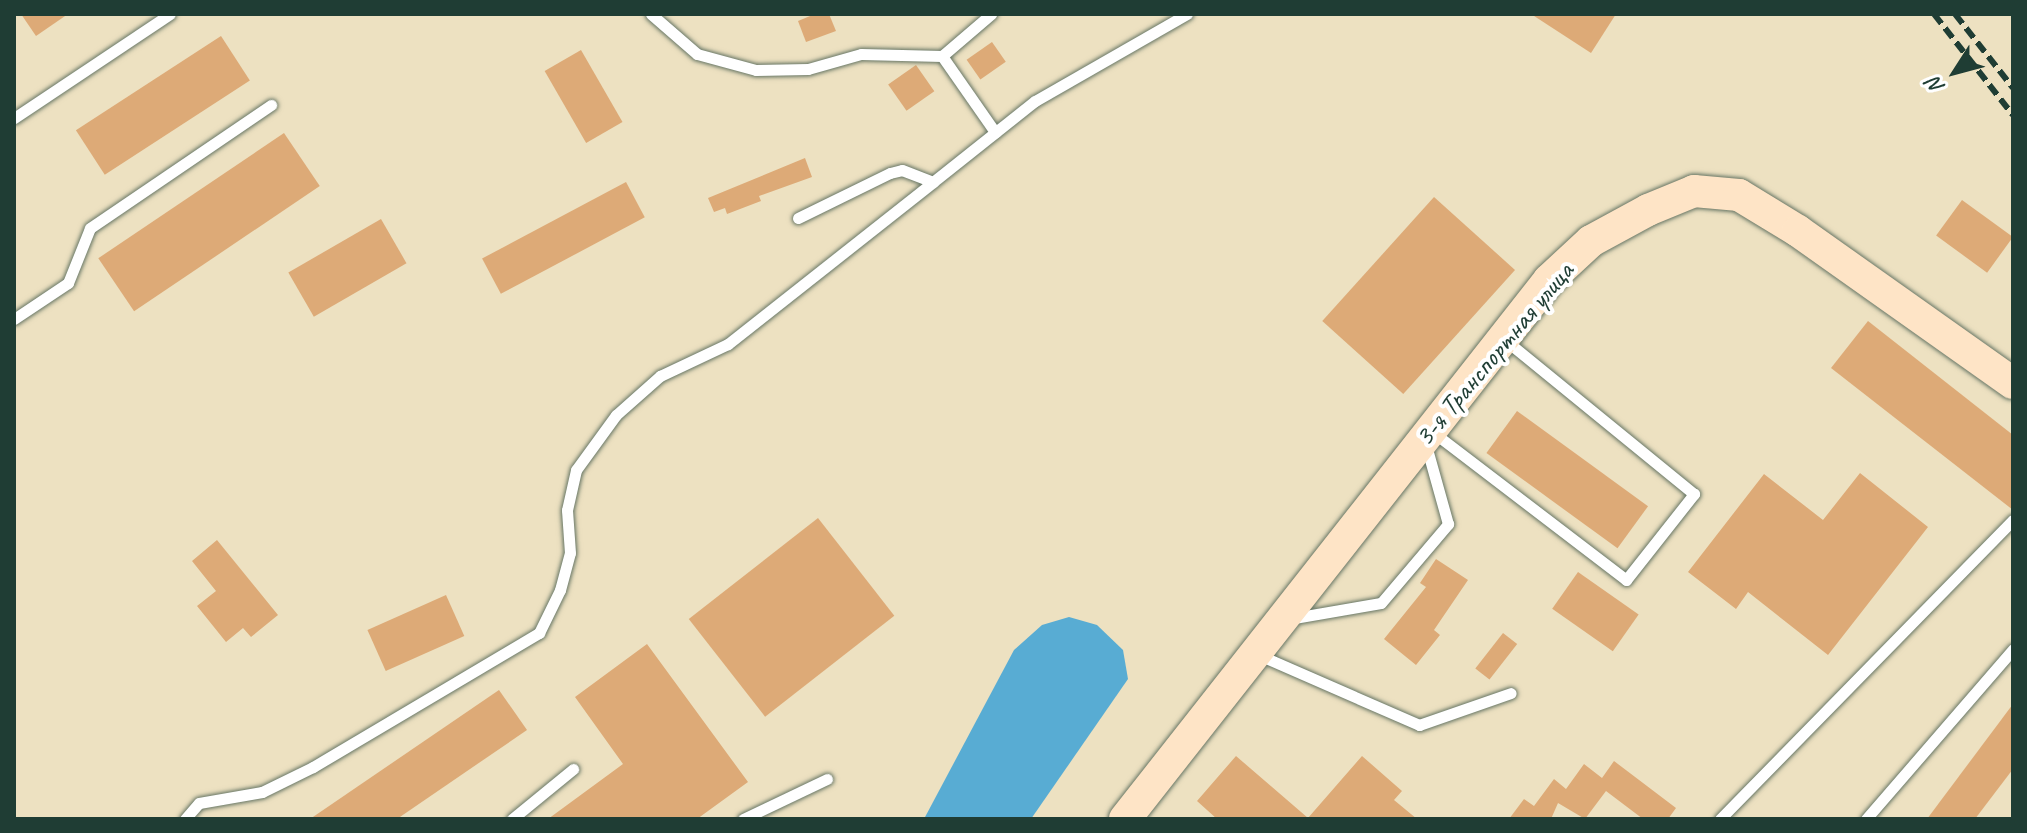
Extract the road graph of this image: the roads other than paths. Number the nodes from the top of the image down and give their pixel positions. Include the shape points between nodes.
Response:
1 (170, 14) edge
2 (651, 14) edge
3 (991, 14) edge
4 (1187, 14) edge
5 (942, 56) junction
6 (271, 105) dead end
7 (14, 118) edge
8 (995, 132) junction
9 (933, 182) junction
10 (798, 218) dead end
11 (14, 319) edge
12 (1503, 338) junction
13 (2013, 383) edge
14 (1427, 435) junction
15 (2013, 520) edge
16 (1281, 620) junction
17 (2013, 649) edge
18 (1255, 654) junction
19 (1511, 693) dead end
20 (573, 769) dead end
21 (827, 779) dead end
22 (185, 819) edge
23 (512, 819) edge
24 (743, 819) edge
25 (1125, 819) edge
26 (1720, 819) edge
27 (1866, 819) edge

1 - 7 lane
2 - 5 lane via 697,54 756,70 808,69 861,54
3 - 5 lane
4 - 8 lane via 1035,101
5 - 8 lane
6 - 11 lane via 90,228 68,283
8 - 9 lane
9 - 10 lane via 902,170 890,173
9 - 22 lane via 728,344 660,376 616,415 576,470 567,510 570,553 560,590 539,633 313,767 262,792 199,803
12 - 13 street, 3-я Транспортная улица via 1549,280 1591,241 1694,191 1739,195
12 - 14 street, 3-я Транспортная улица
12 - 14 lane via 1694,494 1626,580
14 - 16 street, 3-я Транспортная улица
14 - 16 lane via 1448,524 1381,603
15 - 26 lane
16 - 18 street, 3-я Транспортная улица
17 - 27 lane
18 - 19 lane via 1419,725
18 - 25 street, 3-я Транспортная улица
20 - 23 lane
21 - 24 lane

